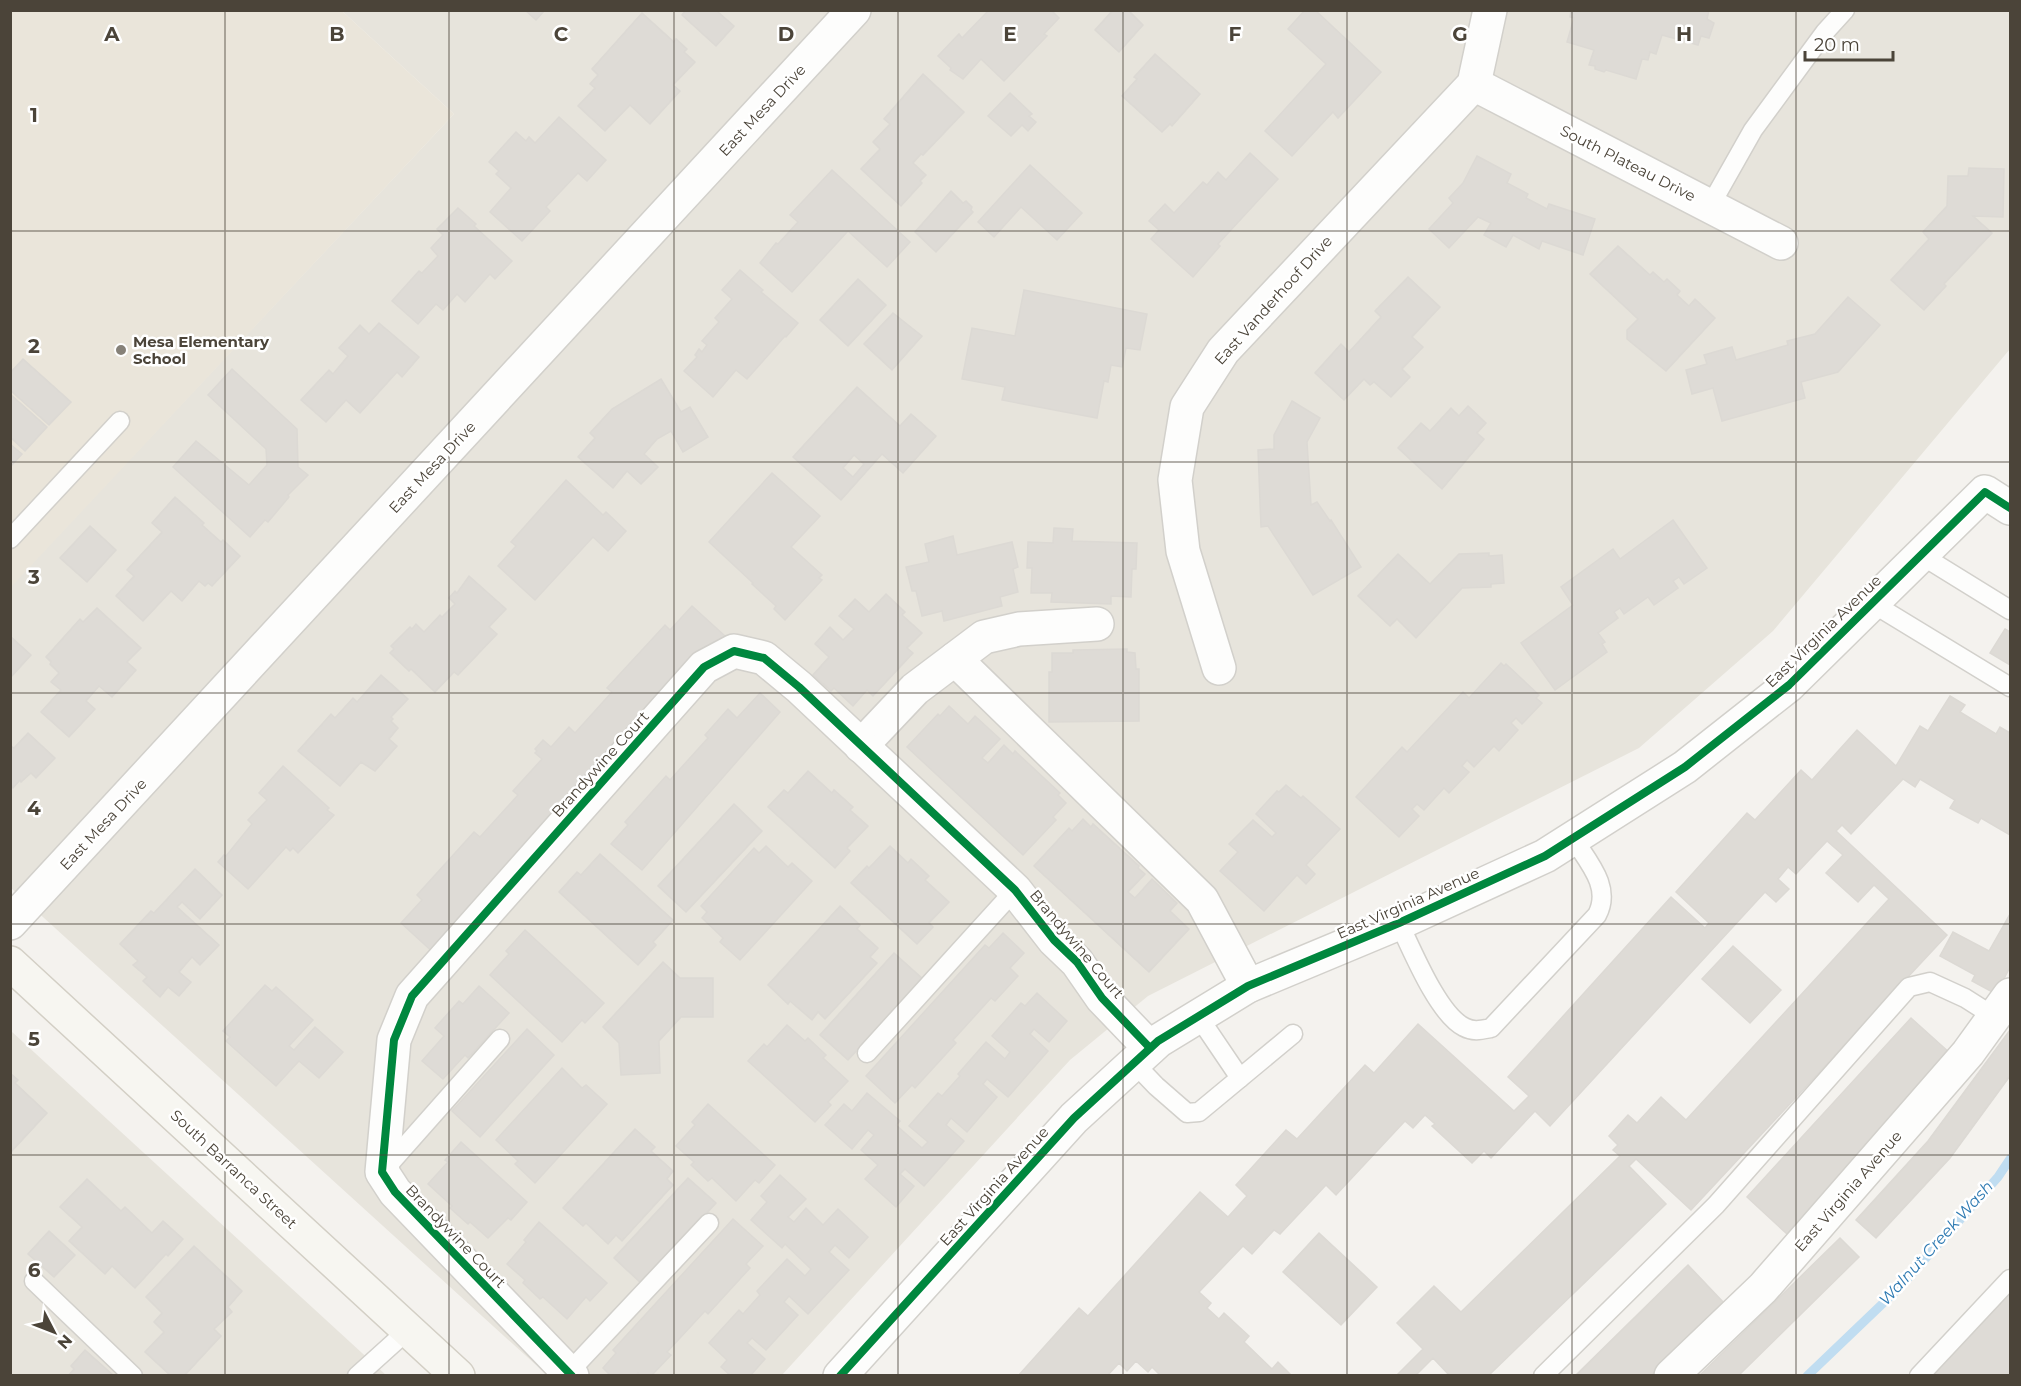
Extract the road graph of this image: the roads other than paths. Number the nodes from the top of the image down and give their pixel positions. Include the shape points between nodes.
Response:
1 (855, 10) edge
2 (1490, 10) edge
3 (1845, 10) edge
4 (1474, 84) junction
5 (1710, 206) junction
6 (1781, 243) dead end
7 (120, 420) dead end
8 (2010, 508) edge
9 (10, 539) edge
10 (1921, 555) junction
11 (1872, 603) junction
12 (2010, 610) edge
13 (1097, 624) dead end
14 (955, 659) junction
15 (1219, 668) dead end
16 (2010, 687) edge
17 (861, 746) junction
18 (1574, 838) junction
19 (1015, 890) junction
20 (10, 923) edge
21 (1399, 923) junction
22 (10, 963) edge
23 (1248, 986) junction
24 (2002, 1006) edge
25 (1198, 1016) junction
26 (1293, 1034) dead end
27 (500, 1039) dead end
28 (867, 1053) dead end
29 (1142, 1056) junction
30 (1240, 1078) junction
31 (382, 1173) junction
32 (710, 1223) dead end
33 (2010, 1279) edge
34 (34, 1281) dead end
35 (408, 1330) junction
36 (571, 1374) edge
37 (133, 1376) edge
38 (357, 1376) edge
39 (458, 1376) edge
40 (840, 1376) edge
41 (1543, 1376) edge
42 (1671, 1376) edge
43 (1919, 1376) edge

1 - 20 street, East Mesa Drive
2 - 4 street
3 - 5 lane via 1824,32 1753,130
4 - 5 street, South Plateau Drive
4 - 15 street, East Vanderhoof Drive via 1223,351 1187,408 1175,487 1183,551
5 - 6 street, South Plateau Drive
7 - 9 lane
8 - 10 street, East Virginia Avenue via 1984,492
10 - 11 street, East Virginia Avenue
10 - 12 lane
11 - 16 lane
11 - 18 street, East Virginia Avenue via 1789,685 1684,766
13 - 14 street via 1019,629 984,637
14 - 17 street via 915,689
14 - 23 street via 1202,900
17 - 19 street, Brandywine Court
17 - 31 street, Brandywine Court via 764,658 734,651 704,667 412,996 394,1040
18 - 21 street, East Virginia Avenue via 1545,856
18 - 21 lane via 1600,882 1602,905 1491,1028 1476,1031 1450,1016
19 - 28 lane
19 - 29 street, Brandywine Court via 1054,940 1077,962
21 - 23 street, East Virginia Avenue
22 - 35 main road, South Barranca Street
23 - 25 street, East Virginia Avenue
24 - 41 lane via 1965,998 1930,982 1909,987 1716,1205
24 - 42 street, East Virginia Avenue via 1968,1053 1763,1288
25 - 29 street, East Virginia Avenue
25 - 30 lane
26 - 30 lane
27 - 31 lane
29 - 30 lane via 1156,1086 1187,1113 1199,1112
29 - 40 street, East Virginia Avenue via 1074,1118
31 - 36 street, Brandywine Court via 395,1192
32 - 36 lane
33 - 43 lane
34 - 37 lane
35 - 38 lane
35 - 39 main road, South Barranca Street

